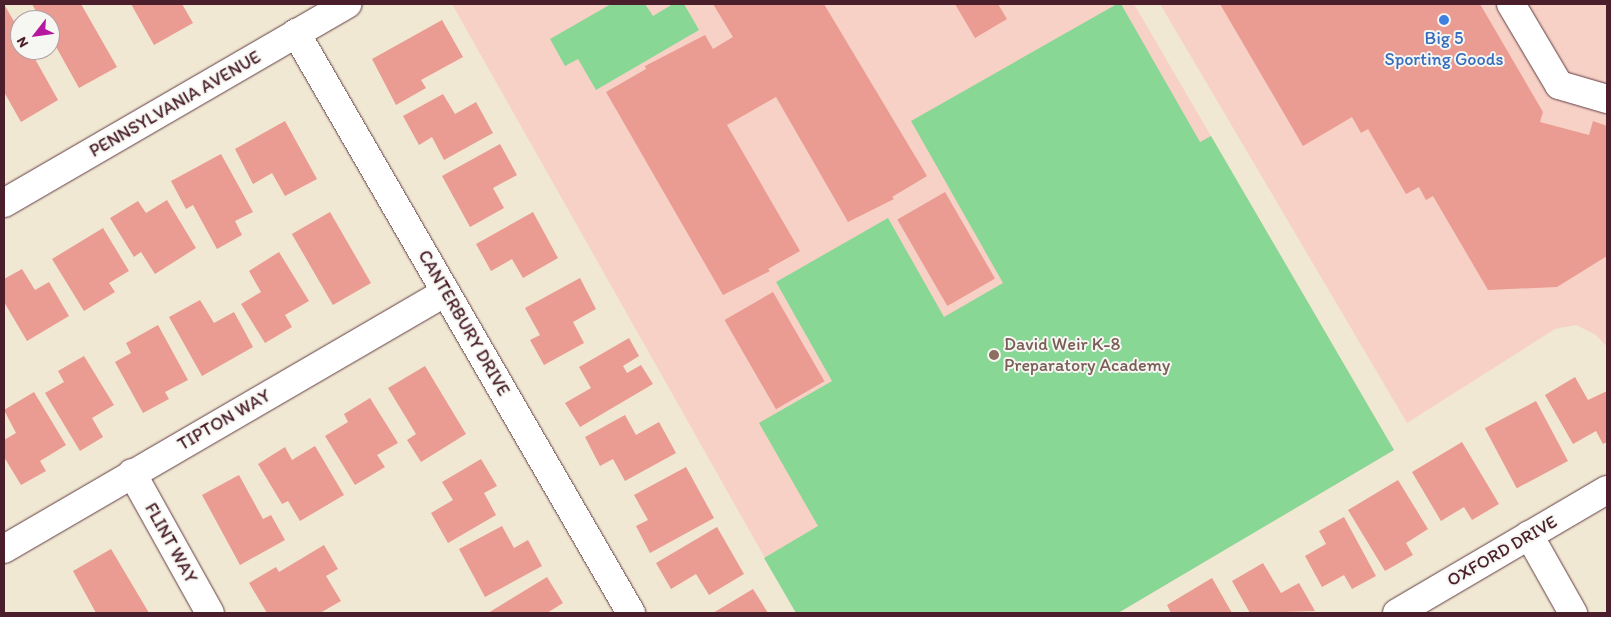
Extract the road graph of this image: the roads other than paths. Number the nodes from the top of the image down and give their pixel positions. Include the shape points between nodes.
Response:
1 (347, 4) edge
2 (1511, 4) edge
3 (296, 33) junction
4 (1607, 99) edge
5 (4, 203) edge
6 (446, 292) junction
7 (132, 473) junction
8 (1607, 490) edge
9 (1529, 535) junction
10 (4, 549) edge
11 (210, 613) edge
12 (631, 613) edge
13 (1397, 613) edge
14 (1573, 613) edge

1 - 3 street, PENNSYLVANIA AVENUE
2 - 4 street via 1559,85
3 - 5 street, PENNSYLVANIA AVENUE
3 - 6 street, CANTERBURY DRIVE
6 - 7 street, TIPTON WAY
6 - 12 street, CANTERBURY DRIVE
7 - 10 street, TIPTON WAY
7 - 11 street, FLINT WAY
8 - 9 street, OXFORD DRIVE
9 - 13 street, OXFORD DRIVE
9 - 14 street

